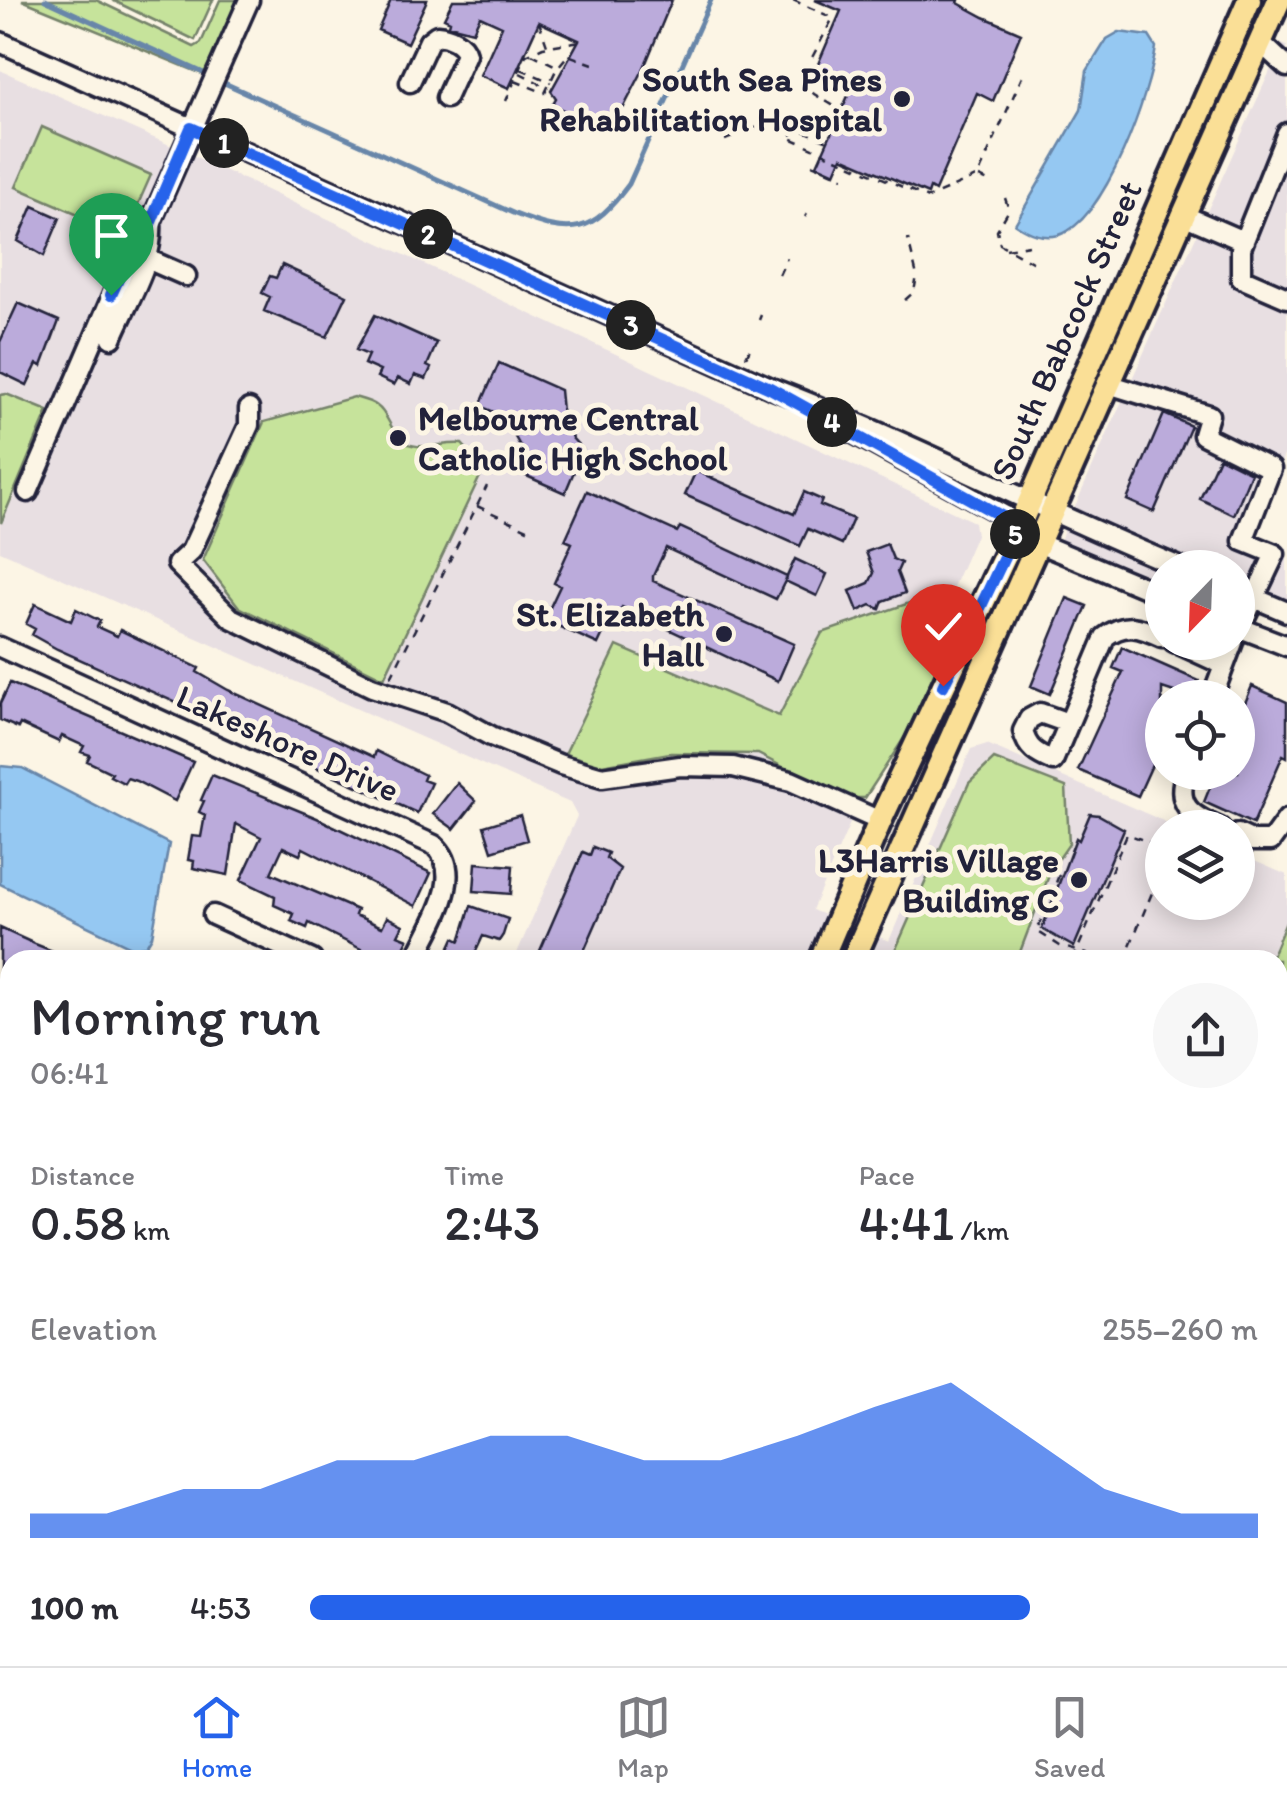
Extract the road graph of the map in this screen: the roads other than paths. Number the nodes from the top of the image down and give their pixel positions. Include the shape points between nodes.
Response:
1 (249, 0) edge
2 (1249, 0) edge
3 (1279, 0) edge
4 (0, 42) edge
5 (1260, 42) junction
6 (1287, 67) edge
7 (410, 82) dead end
8 (446, 98) dead end
9 (191, 128) junction
10 (1287, 133) edge
11 (1183, 214) junction
12 (1244, 242) junction
13 (139, 255) junction
14 (186, 276) dead end
15 (1287, 298) edge
16 (112, 338) dead end
17 (1108, 384) junction
18 (770, 388) junction
19 (249, 409) dead end
20 (28, 492) dead end
21 (1040, 508) junction
22 (1019, 526) junction
23 (1038, 543) junction
24 (1145, 552) edge
25 (1255, 582) edge
26 (1145, 588) edge
27 (1255, 598) edge
28 (1287, 612) edge
29 (1145, 629) edge
30 (1255, 637) edge
31 (1287, 646) edge
32 (0, 647) edge
33 (1215, 660) edge
34 (1226, 660) edge
35 (1224, 664) junction
36 (1218, 680) edge
37 (1068, 723) dead end
38 (1287, 819) edge
39 (880, 821) junction
40 (1255, 840) edge
41 (213, 915) dead end
42 (290, 950) edge
43 (419, 950) edge
44 (825, 950) edge
45 (856, 950) edge

1 - 9 street
2 - 21 main road, South Babcock Street
3 - 5 main road, South Babcock Street
4 - 9 street
5 - 6 street
5 - 11 main road, South Babcock Street
7 - 8 street via 428,41 444,36 466,54
9 - 13 street via 151,222 152,240
9 - 18 street
10 - 12 street
11 - 12 street
11 - 17 main road, South Babcock Street
12 - 15 street via 1240,278
13 - 14 street
13 - 16 street
13 - 20 street
17 - 21 main road, South Babcock Street
17 - 25 street via 1209,414 1204,435 1271,469 1243,541 1275,554
18 - 21 street
18 - 22 street
19 - 39 street via 249,425 202,528 177,564 231,618 382,691 602,777 680,766 733,767 791,781
21 - 22 main road, South Babcock Street
21 - 23 main road, South Babcock Street
21 - 24 street
22 - 23 street
22 - 39 main road, South Babcock Street
23 - 26 street
23 - 45 main road, South Babcock Street
27 - 28 street
29 - 37 street via 1118,626 1104,637
30 - 31 street
32 - 43 street, Lakeshore Drive via 434,846 444,856 448,885
33 - 35 street
34 - 35 street
35 - 36 street
38 - 40 street via 1271,841
39 - 44 main road, South Babcock Street
41 - 42 street

